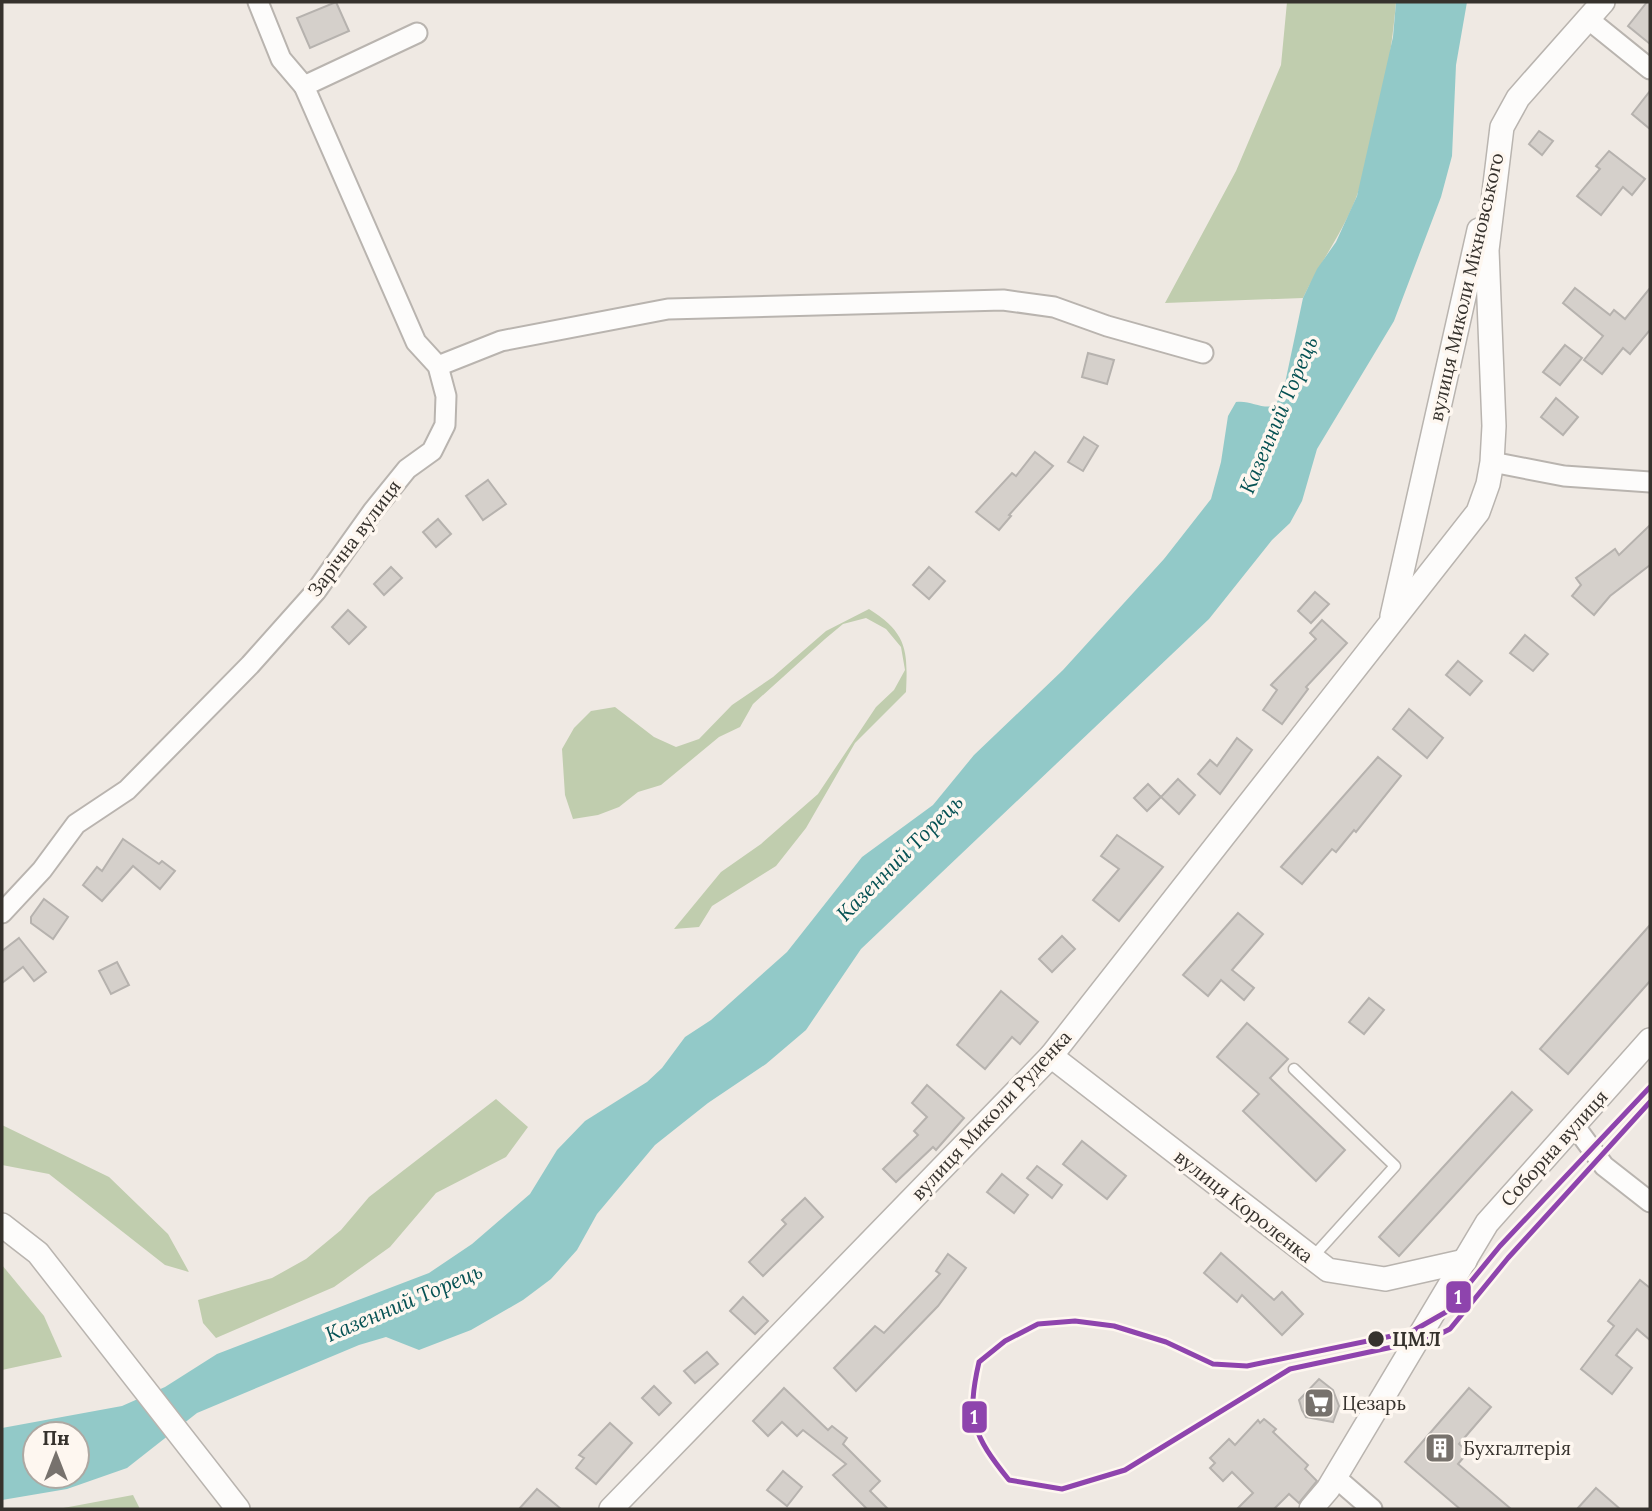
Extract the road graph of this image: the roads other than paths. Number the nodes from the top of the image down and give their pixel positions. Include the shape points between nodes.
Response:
1 (258, 2) edge
2 (1595, 10) edge
3 (417, 33) dead end
4 (1650, 69) edge
5 (304, 86) junction
6 (1502, 127) junction
7 (1203, 353) dead end
8 (438, 366) junction
9 (1430, 446) joint
10 (1492, 462) junction
11 (1650, 482) edge
12 (1390, 625) junction
13 (2, 914) edge
14 (1650, 1040) edge
15 (1051, 1056) junction
16 (1294, 1069) dead end
17 (1574, 1125) junction
18 (1650, 1202) edge
19 (2, 1225) edge
20 (1311, 1259) junction
21 (1465, 1261) junction
22 (1335, 1477) junction
23 (238, 1509) edge
24 (611, 1509) edge
25 (1311, 1509) edge
26 (1372, 1509) edge

1 - 5 street, Зарічна вулиця via 281,59
2 - 4 street
2 - 6 street, вулиця Миколи Міхновського via 1518,99
3 - 5 street
5 - 8 street, Зарічна вулиця via 416,342
6 - 9 street, вулиця Миколи Міхновського
6 - 10 street, вулиця Миколи Міхновського via 1488,250
7 - 8 street via 1055,307 1003,300 668,309 501,341
8 - 13 street, Зарічна вулиця via 446,396 445,425 432,451 407,469 316,591 250,665 127,790 76,824
9 - 12 street, вулиця Миколи Руденка
10 - 11 street via 1564,477
10 - 12 street, вулиця Миколи Руденка via 1478,512
12 - 15 street, вулиця Миколи Руденка
14 - 17 street, Соборна вулиця
15 - 20 street, вулиця Короленка
15 - 24 street, вулиця Миколи Руденка
16 - 20 lane via 1395,1166
17 - 18 street via 1604,1166
17 - 21 street, Соборна вулиця via 1487,1223
19 - 23 street via 38,1253
20 - 21 street, вулиця Короленка via 1328,1270 1385,1279
21 - 22 street, Соборна вулиця
22 - 25 street, Соборна вулиця
22 - 26 street

